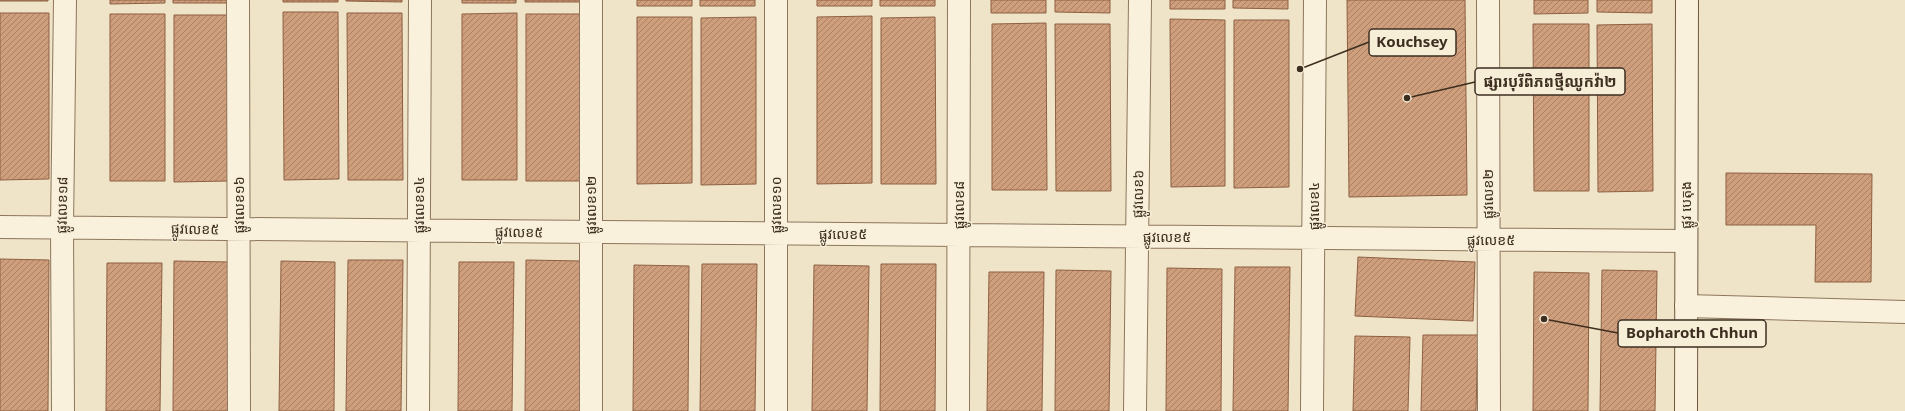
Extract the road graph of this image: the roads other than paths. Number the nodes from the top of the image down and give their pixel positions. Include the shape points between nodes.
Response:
1 (65, 0) edge
2 (238, 0) edge
3 (420, 0) edge
4 (591, 0) edge
5 (776, 0) edge
6 (959, 0) edge
7 (1140, 0) edge
8 (1315, 0) edge
9 (1488, 0) edge
10 (1687, 0) edge
11 (0, 227) edge
12 (62, 228) junction
13 (239, 229) junction
14 (419, 231) junction
15 (591, 232) junction
16 (776, 234) junction
17 (958, 235) junction
18 (1137, 237) junction
19 (1313, 238) junction
20 (1488, 240) junction
21 (1686, 241) junction
22 (1686, 306) junction
23 (1905, 312) edge
24 (63, 411) edge
25 (239, 411) edge
26 (418, 411) edge
27 (591, 411) edge
28 (776, 411) edge
29 (958, 411) edge
30 (1135, 411) edge
31 (1312, 411) edge
32 (1489, 411) edge
33 (1686, 411) edge

1 - 12 street, ផ្លូវលេខ១៨
2 - 13 street, ផ្លូវលេខ១៦
3 - 14 street, ផ្លូវលេខ១៤
4 - 15 street, ផ្លូវលេខ១២
5 - 16 street, ផ្លូវលេខ១០
6 - 17 street, ផ្លូវលេខ៨
7 - 18 street, ផ្លូវលេខ៦
8 - 19 street, ផ្លូវលេខ៤
9 - 20 street, ផ្លូវលេខ២
10 - 21 street, ផ្លូវ បេតុង
11 - 12 street, ផ្លូវលេខ៥
12 - 13 street, ផ្លូវលេខ៥
12 - 24 street, ផ្លូវលេខ១៨
13 - 14 street, ផ្លូវលេខ៥
13 - 25 street, ផ្លូវលេខ១៦
14 - 15 street, ផ្លូវលេខ៥
14 - 26 street, ផ្លូវលេខ១៤
15 - 16 street, ផ្លូវលេខ៥
15 - 27 street, ផ្លូវលេខ១២
16 - 17 street, ផ្លូវលេខ៥
16 - 28 street, ផ្លូវលេខ១០
17 - 18 street, ផ្លូវលេខ៥
17 - 29 street, ផ្លូវលេខ៨
18 - 19 street, ផ្លូវលេខ៥
18 - 30 street, ផ្លូវលេខ៦
19 - 20 street, ផ្លូវលេខ៥
19 - 31 street, ផ្លូវលេខ៤
20 - 21 street, ផ្លូវលេខ៥
20 - 32 street, ផ្លូវលេខ២
21 - 22 street, ផ្លូវ បេតុង
22 - 23 street
22 - 33 street, ផ្លូវ បេតុង

